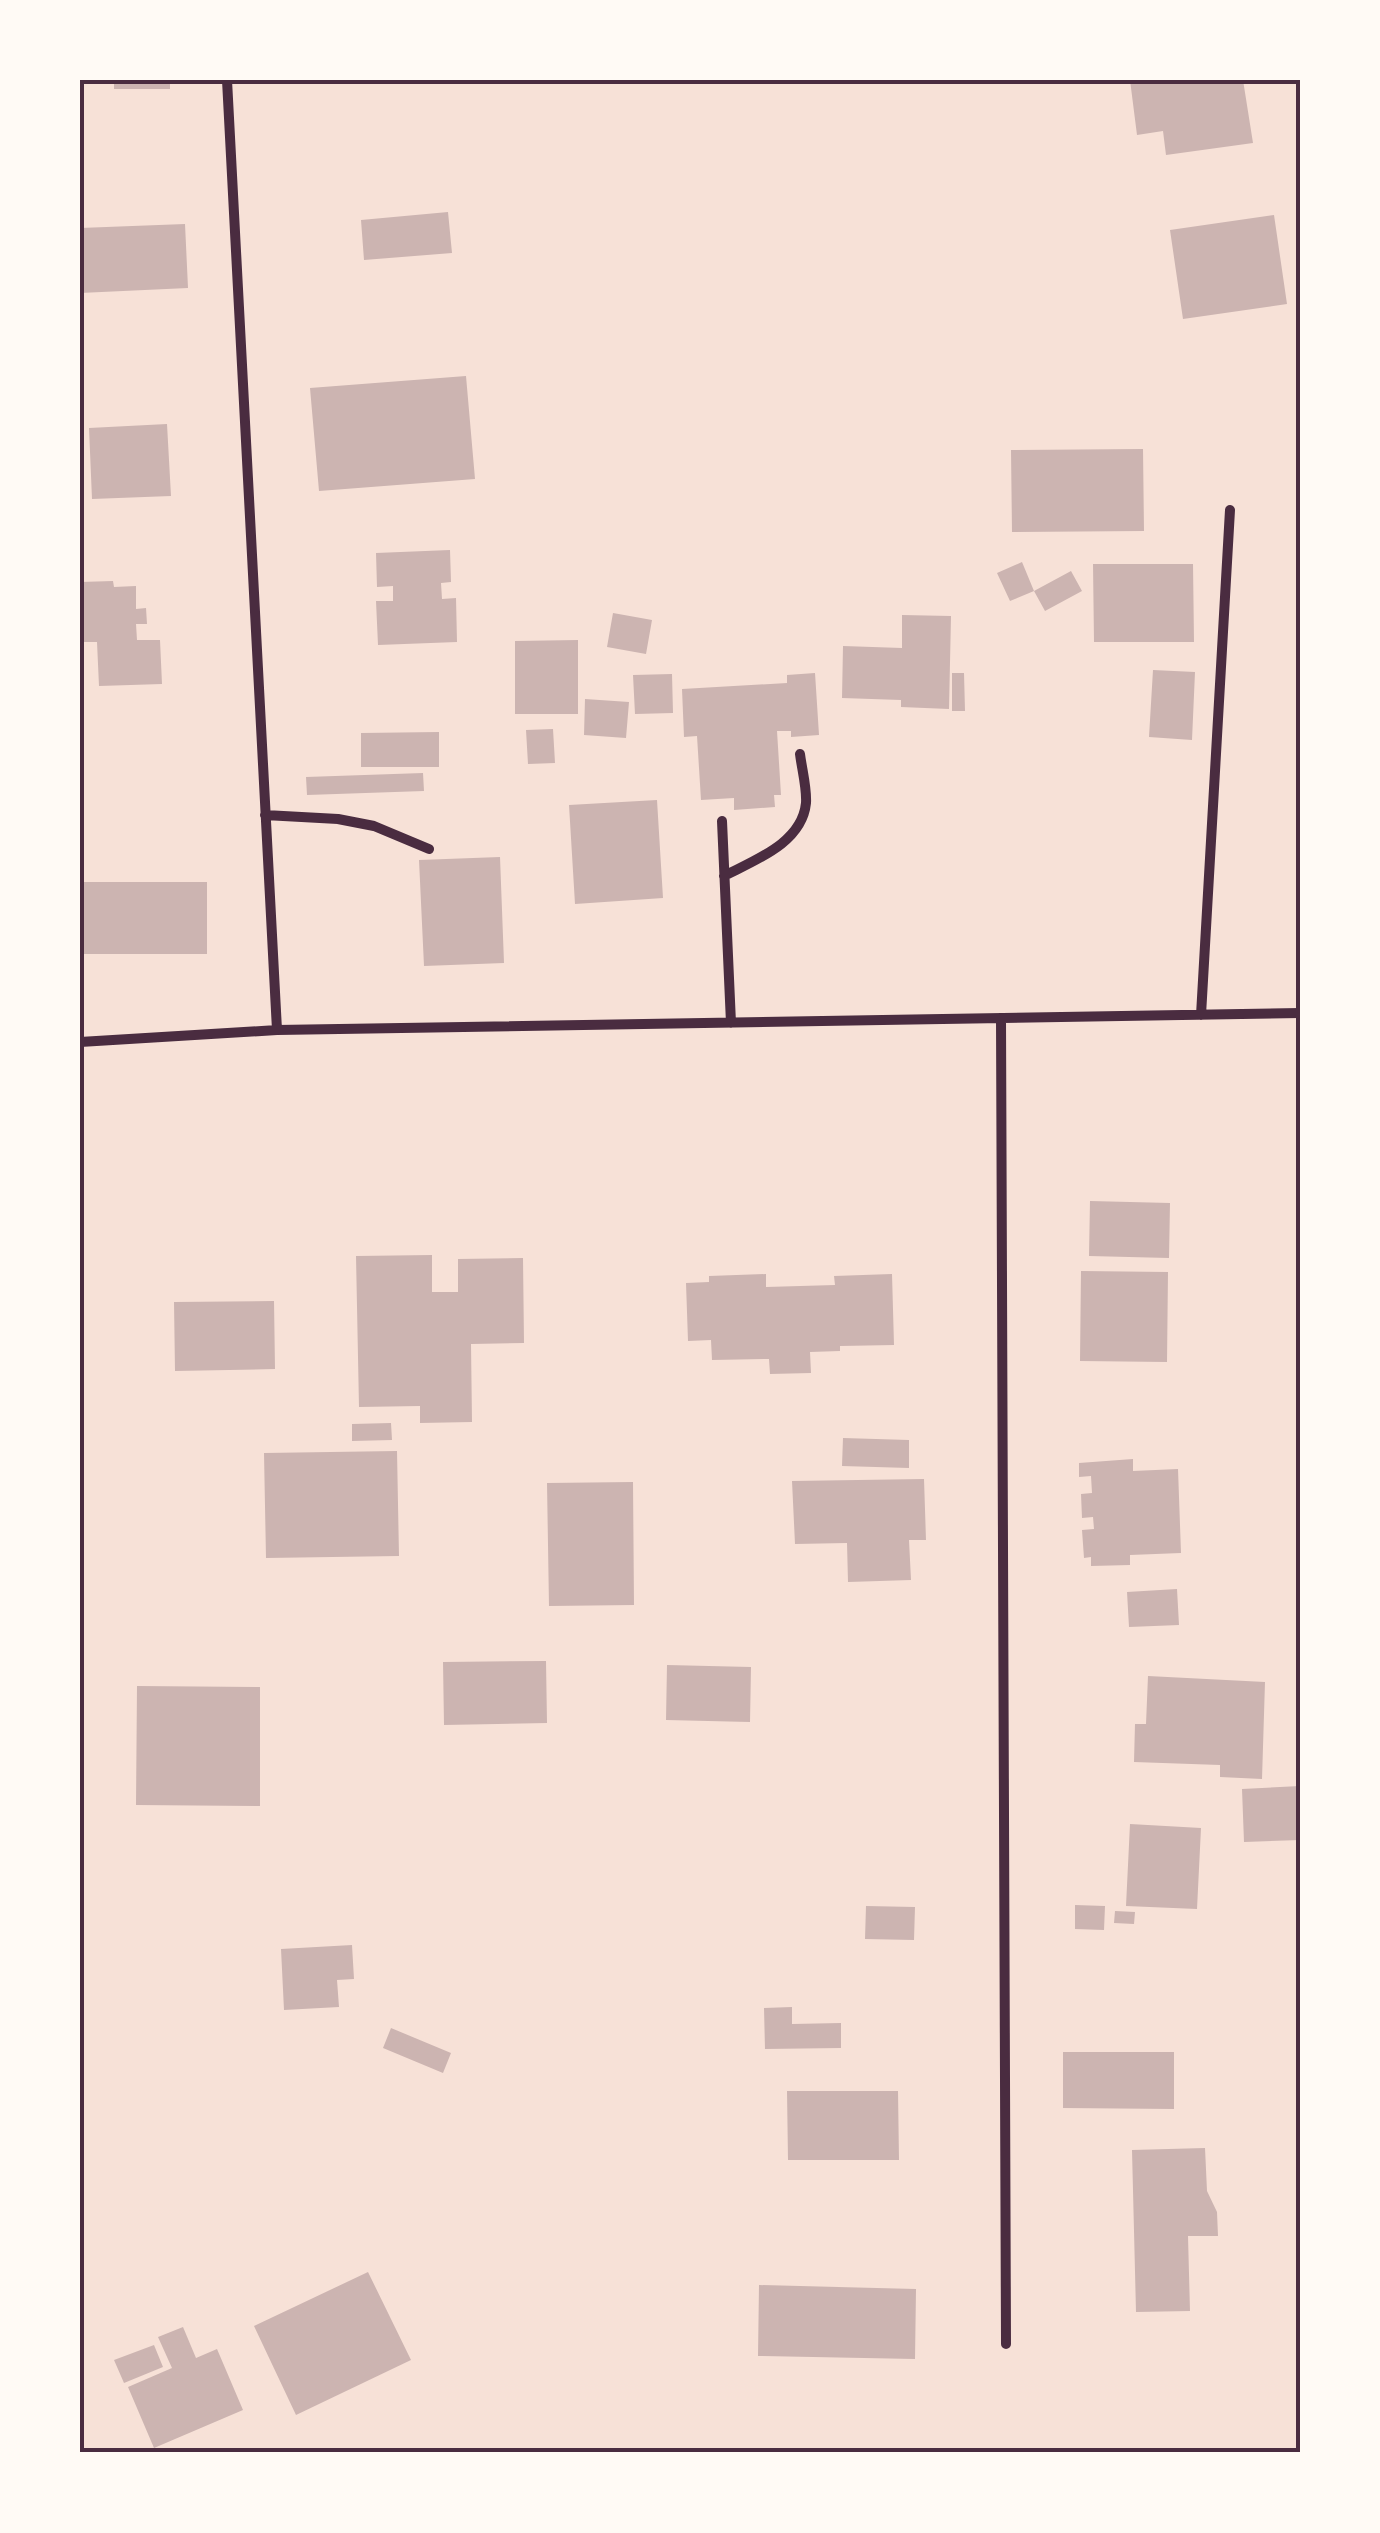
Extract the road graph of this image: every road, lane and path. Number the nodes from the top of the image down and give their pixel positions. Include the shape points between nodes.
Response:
1 (227, 80) edge
2 (1230, 510) dead end
3 (800, 754) dead end
4 (266, 815) junction
5 (722, 821) dead end
6 (429, 849) dead end
7 (724, 876) junction
8 (1300, 1013) edge
9 (1200, 1015) junction
10 (1000, 1018) junction
11 (731, 1023) junction
12 (277, 1030) junction
13 (80, 1042) edge
14 (1006, 2344) dead end

1 - 4 street
2 - 9 street
3 - 7 street via 806,804 796,831
4 - 6 street via 374,826
4 - 12 street
5 - 7 street
7 - 11 street
8 - 9 street
9 - 10 street
10 - 11 street
10 - 14 street
11 - 12 street
12 - 13 street

